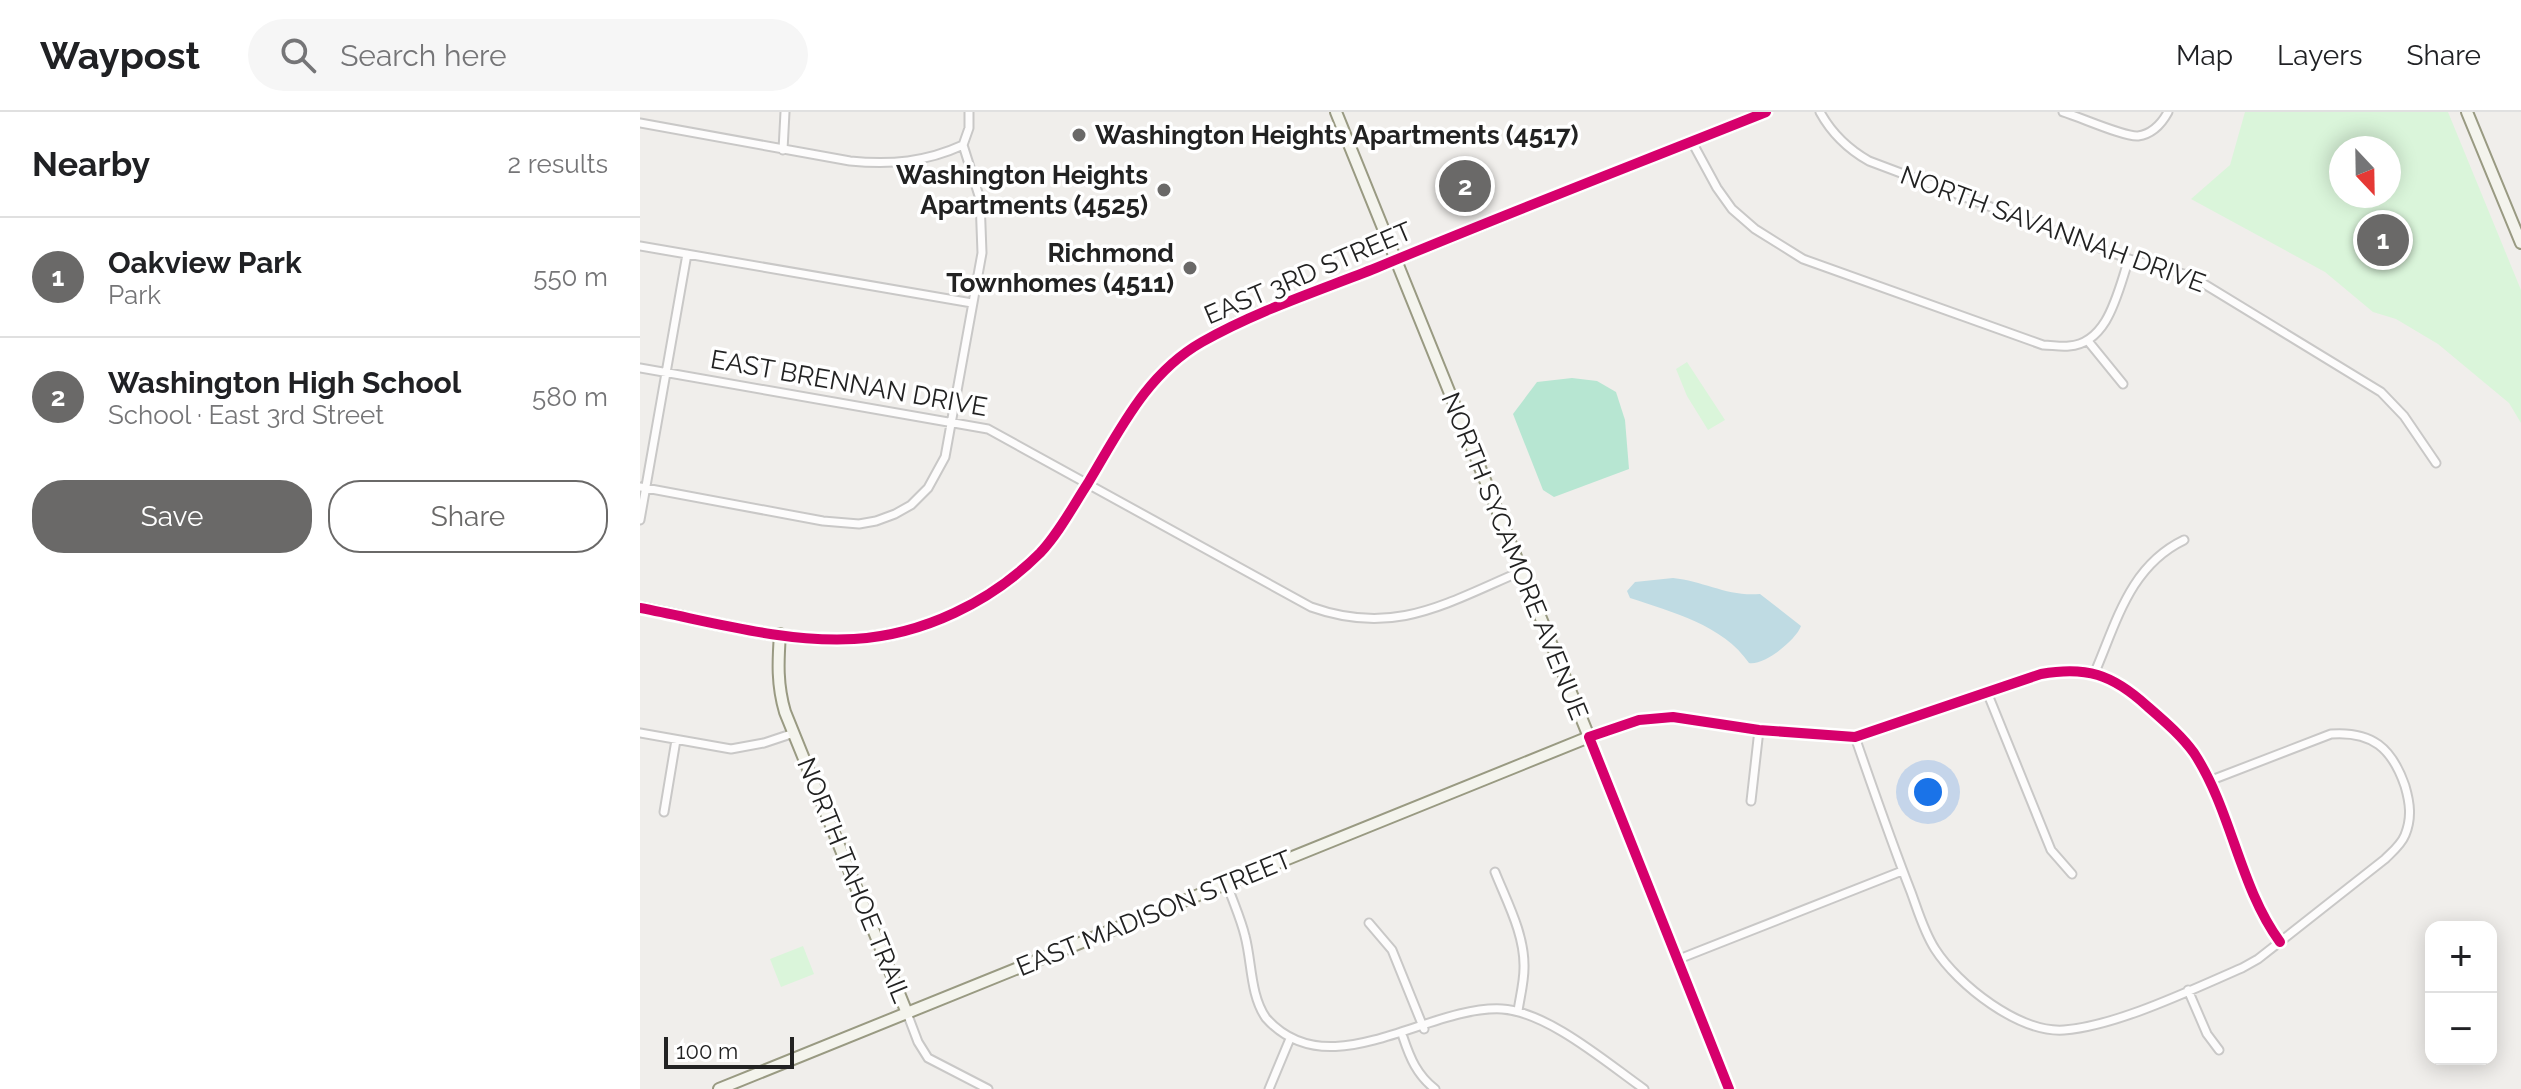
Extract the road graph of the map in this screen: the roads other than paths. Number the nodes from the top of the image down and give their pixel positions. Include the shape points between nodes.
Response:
1 (785, 112) edge
2 (969, 112) edge
3 (1336, 112) edge
4 (1766, 112) edge
5 (1820, 112) edge
6 (2063, 112) edge
7 (2168, 112) edge
8 (2467, 112) edge
9 (640, 123) edge
10 (1692, 142) junction
11 (963, 145) junction
12 (783, 150) junction
13 (2521, 243) edge
14 (640, 246) edge
15 (687, 254) junction
16 (2129, 259) junction
17 (1394, 260) junction
18 (972, 303) junction
19 (2088, 341) junction
20 (640, 368) edge
21 (665, 373) junction
22 (2123, 384) dead end
23 (952, 421) junction
24 (2436, 463) dead end
25 (1087, 483) junction
26 (642, 488) edge
27 (640, 520) edge
28 (2184, 540) dead end
29 (1522, 571) junction
30 (640, 608) edge
31 (780, 634) junction
32 (2095, 672) junction
33 (1987, 692) junction
34 (1759, 730) junction
35 (640, 733) edge
36 (794, 733) junction
37 (1589, 737) junction
38 (1855, 737) junction
39 (676, 740) junction
40 (2209, 781) junction
41 (1751, 801) dead end
42 (664, 812) dead end
43 (1902, 871) junction
44 (1495, 872) dead end
45 (2072, 874) dead end
46 (1227, 884) junction
47 (1369, 923) dead end
48 (2280, 942) junction
49 (1679, 959) junction
50 (2188, 990) junction
51 (1518, 1011) junction
52 (907, 1013) junction
53 (1424, 1029) junction
54 (1403, 1037) junction
55 (1289, 1041) junction
56 (2219, 1050) dead end
57 (719, 1089) edge
58 (988, 1089) edge
59 (1269, 1089) edge
60 (1435, 1089) edge
61 (1644, 1089) edge
62 (1729, 1089) edge

1 - 12 street
2 - 11 street
3 - 17 street, NORTH SYCAMORE AVENUE
4 - 10 street, EAST 3RD STREET
5 - 16 street, NORTH SAVANNAH DRIVE via 1838,138 1869,161
6 - 7 street via 2135,136 2151,131
8 - 13 street
9 - 12 street
10 - 17 street, EAST 3RD STREET
10 - 19 street via 1732,209 1803,259 2043,345
11 - 12 street via 895,164
11 - 18 street via 975,175 983,222
14 - 15 street
15 - 18 street
15 - 21 street
16 - 19 street via 2103,327
16 - 24 street, NORTH SAVANNAH DRIVE via 2191,276 2370,384 2404,416
17 - 25 street, EAST 3RD STREET via 1228,328 1173,361 1138,400
17 - 29 street, NORTH SYCAMORE AVENUE
18 - 23 street
19 - 22 street
20 - 21 street, EAST BRENNAN DRIVE
21 - 23 street, EAST BRENNAN DRIVE
21 - 26 street
23 - 25 street, EAST BRENNAN DRIVE via 988,429
23 - 26 street via 945,457 928,488 911,505 876,521 823,521
25 - 29 street, EAST BRENNAN DRIVE via 1334,616 1398,619
25 - 31 street, EAST 3RD STREET via 1041,551 988,596 957,612 895,633 853,639
26 - 27 street
28 - 32 street via 2142,571
29 - 37 street, NORTH SYCAMORE AVENUE
30 - 31 street, EAST 3RD STREET
31 - 36 street, NORTH TAHOE TRAIL via 778,691
32 - 33 street via 2041,674
32 - 40 street via 2131,693 2171,728
33 - 38 street
33 - 45 street via 2051,850
34 - 37 street via 1673,717 1639,720
34 - 38 street
34 - 41 street
35 - 39 street
36 - 39 street via 731,749
36 - 52 street, NORTH TAHOE TRAIL
37 - 46 street, EAST MADISON STREET
37 - 49 street, NORTH SYCAMORE AVENUE
38 - 43 street
39 - 42 street
40 - 48 street via 2261,909
40 - 48 street via 2331,734 2351,732 2383,747 2398,767 2410,812 2401,842
43 - 49 street
43 - 50 street via 1942,959 2012,1019 2038,1029 2092,1026
44 - 51 street via 1524,951
46 - 52 street, EAST MADISON STREET
46 - 55 street via 1245,936 1258,1004
47 - 53 street via 1392,950
48 - 50 street via 2242,968
49 - 62 street, NORTH SYCAMORE AVENUE
50 - 56 street
51 - 53 street via 1469,1012
51 - 61 street via 1549,1025
52 - 57 street, EAST MADISON STREET
52 - 58 street, NORTH TAHOE TRAIL via 928,1058
53 - 54 street
54 - 55 street via 1344,1054
54 - 60 street via 1411,1062
55 - 59 street

